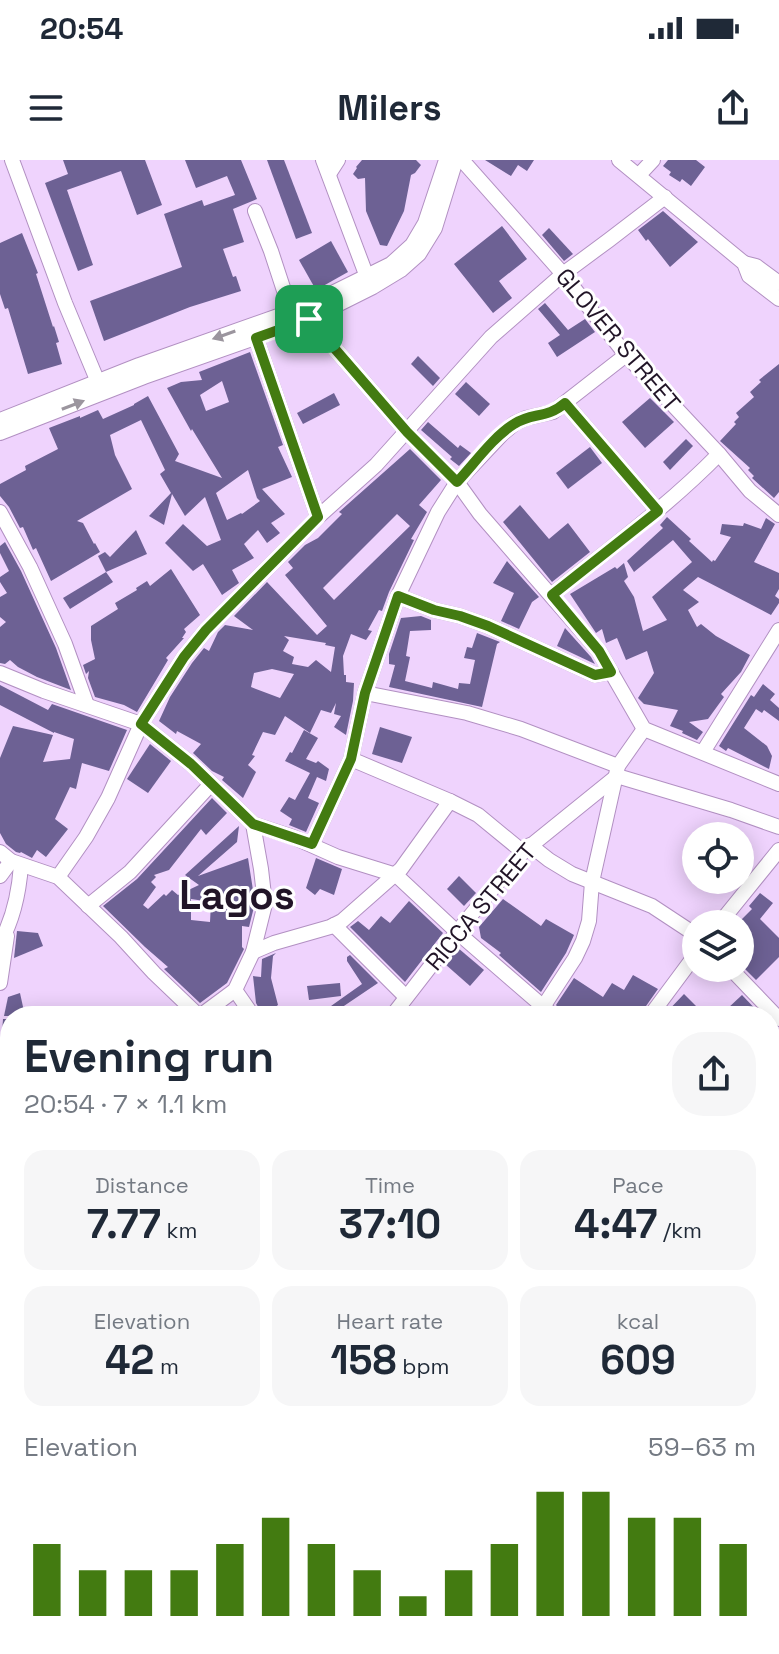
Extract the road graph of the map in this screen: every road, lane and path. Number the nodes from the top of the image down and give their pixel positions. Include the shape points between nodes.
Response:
1 (12, 160) edge
2 (338, 160) edge
3 (446, 160) edge
4 (459, 160) edge
5 (619, 160) edge
6 (653, 160) edge
7 (326, 167) edge
8 (639, 175) junction
9 (665, 197) junction
10 (255, 211) dead end
11 (744, 263) junction
12 (563, 274) junction
13 (367, 277) junction
14 (779, 283) edge
15 (779, 299) edge
16 (291, 312) junction
17 (309, 319) junction
18 (256, 338) junction
19 (626, 355) junction
20 (100, 387) junction
21 (565, 403) junction
22 (0, 420) edge
23 (407, 432) junction
24 (0, 433) edge
25 (719, 454) junction
26 (457, 482) junction
27 (658, 511) junction
28 (0, 512) edge
29 (779, 515) edge
30 (318, 517) junction
31 (552, 595) junction
32 (398, 596) junction
33 (779, 630) edge
34 (611, 672) junction
35 (0, 673) edge
36 (365, 693) junction
37 (87, 705) junction
38 (141, 724) junction
39 (644, 729) junction
40 (703, 752) junction
41 (351, 759) junction
42 (618, 771) junction
43 (211, 784) junction
44 (779, 784) edge
45 (450, 801) junction
46 (253, 824) junction
47 (779, 827) edge
48 (312, 844) junction
49 (526, 849) junction
50 (779, 850) edge
51 (11, 859) edge
52 (396, 875) junction
53 (0, 876) edge
54 (58, 877) junction
55 (592, 882) junction
56 (88, 906) junction
57 (730, 910) edge
58 (334, 925) junction
59 (682, 926) edge
60 (8, 928) junction
61 (457, 932) junction
62 (0, 943) edge
63 (253, 952) junction
64 (682, 973) edge
65 (743, 982) edge
66 (0, 983) edge
67 (235, 990) junction
68 (406, 997) junction
69 (189, 1006) edge
70 (213, 1006) edge
71 (246, 1006) edge
72 (399, 1006) edge
73 (541, 1006) edge
74 (551, 1006) edge
75 (657, 1006) edge
76 (767, 1006) edge

1 - 20 street
2 - 7 street
3 - 13 street via 412,245
4 - 12 street, GLOVER STREET
4 - 17 street via 435,228 419,254 373,287
5 - 8 street
6 - 8 street
7 - 13 street
8 - 9 street
9 - 11 street
9 - 12 street
10 - 16 street
11 - 14 street
11 - 15 street via 749,276
12 - 19 street, GLOVER STREET
12 - 23 street via 491,337
13 - 16 street
16 -> 20 street
17 - 18 street
17 - 23 street
18 - 20 street
18 - 30 street
19 - 21 street
19 - 25 street, GLOVER STREET
20 - 22 street
24 -> 20 street
21 - 26 street via 515,423
21 - 27 street
23 - 26 street
23 - 30 street
25 - 27 street
25 - 29 street, GLOVER STREET
26 - 31 street
26 - 32 street
27 - 31 street
28 - 37 street via 65,644
30 - 38 street via 206,630
31 - 34 street
32 - 34 street via 488,626 595,675
32 - 36 street
33 - 40 street
34 - 39 street
35 - 37 street
36 - 41 street
36 - 42 street via 521,729
37 - 38 street
38 - 43 street
38 - 54 street via 108,798
39 - 40 street
39 - 42 street
40 - 44 street
41 - 45 street
41 - 48 street
42 - 47 street
42 - 49 street, RICCA STREET
42 - 55 street
43 - 46 street
43 - 56 street via 130,872
45 - 49 street
45 - 52 street
46 - 48 street
46 - 63 street via 265,904
48 - 52 street
49 - 55 street
49 - 61 street, RICCA STREET
50 - 57 street
51 - 53 street
51 - 54 street
51 - 60 street via 18,896
52 - 58 street
52 - 61 street
54 - 56 street
55 - 59 street via 652,906
55 - 74 street via 583,941
56 - 69 street
58 - 63 street
58 - 68 street
60 - 62 street
60 - 66 street
61 - 68 street, RICCA STREET
61 - 73 street
63 - 67 street
64 - 75 street
65 - 76 street
67 - 70 street
67 - 71 street
68 - 72 street, RICCA STREET

